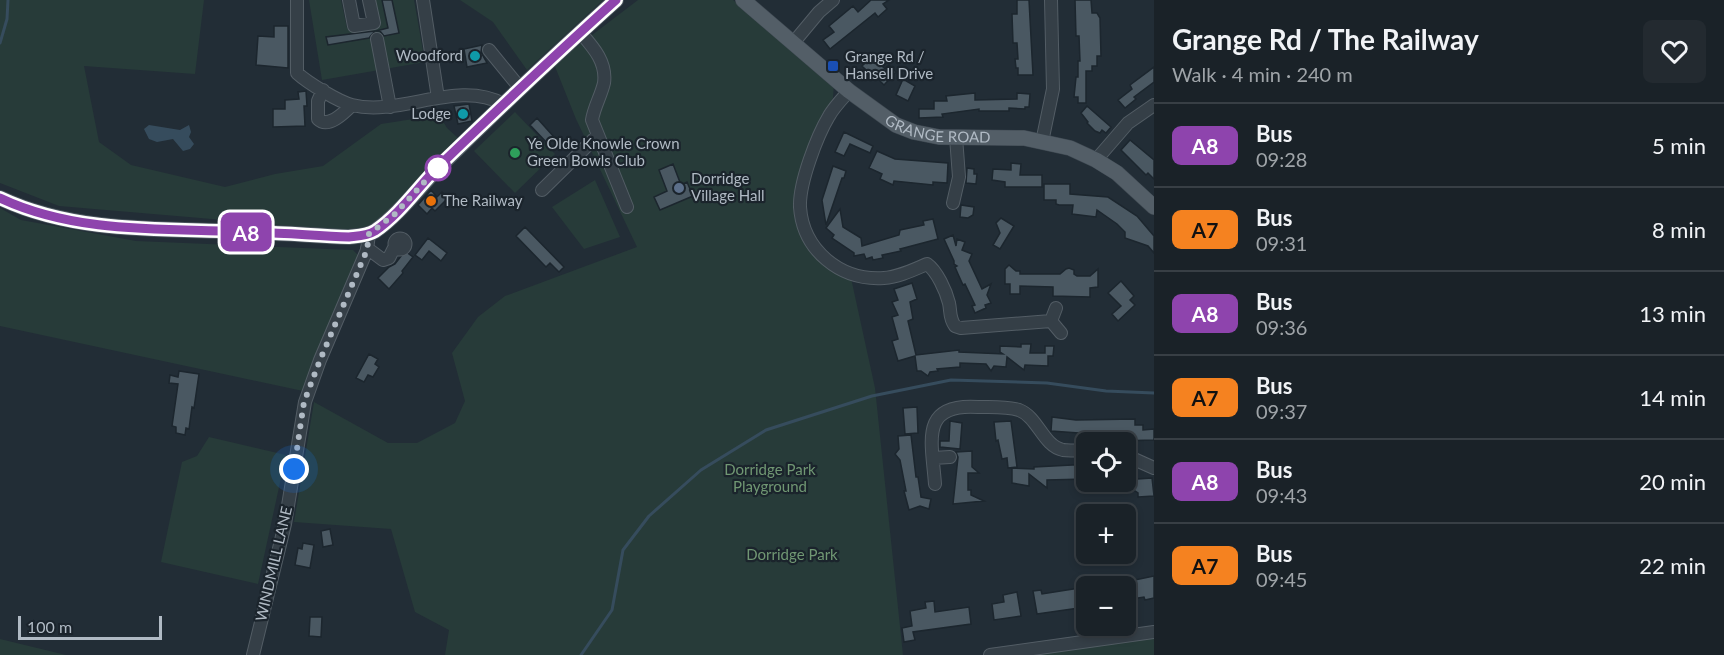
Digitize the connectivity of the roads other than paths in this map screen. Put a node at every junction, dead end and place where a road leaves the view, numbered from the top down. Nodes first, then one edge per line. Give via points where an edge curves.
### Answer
1 (297, 0) edge
2 (349, 0) edge
3 (369, 0) edge
4 (423, 0) edge
5 (616, 0) edge
6 (743, 0) edge
7 (833, 0) edge
8 (1051, 0) edge
9 (375, 30) junction
10 (580, 32) junction
11 (794, 42) junction
12 (489, 50) dead end
13 (520, 88) junction
14 (323, 90) junction
15 (849, 91) junction
16 (438, 98) junction
17 (503, 104) junction
18 (352, 105) junction
19 (1154, 105) edge
20 (390, 106) junction
21 (597, 136) junction
22 (956, 137) junction
23 (1042, 142) junction
24 (1096, 160) junction
25 (542, 190) dead end
26 (0, 198) edge
27 (953, 203) dead end
28 (627, 207) dead end
29 (1154, 207) edge
30 (368, 241) junction
31 (395, 246) dead end
32 (940, 256) dead end
33 (927, 264) junction
34 (1056, 308) dead end
35 (1051, 321) junction
36 (1060, 333) dead end
37 (1076, 450) edge
38 (950, 457) dead end
39 (933, 458) junction
40 (1136, 460) edge
41 (1154, 468) edge
42 (935, 484) dead end
43 (1154, 632) edge
44 (253, 655) edge
45 (990, 655) edge

1 - 14 street via 297,73
2 - 9 street via 354,26
3 - 9 street
4 - 16 street
5 - 10 main road
6 - 11 main road, GRANGE ROAD
7 - 11 street
8 - 23 street via 1053,89
9 - 20 street
10 - 13 main road
10 - 21 street via 598,54 604,71 592,120
11 - 15 main road, GRANGE ROAD
12 - 13 street
13 - 17 main road
14 - 18 street
14 - 18 street via 318,101 318,119 322,123 337,118
15 - 22 main road, GRANGE ROAD via 906,129
15 - 33 street via 829,115 809,163 800,205 808,239 830,263 853,275 884,278
16 - 17 street via 475,97
16 - 20 street
17 - 30 main road
18 - 20 street
19 - 24 street via 1128,123
21 - 25 street
21 - 28 street
22 - 23 main road, GRANGE ROAD
22 - 27 street via 959,171
23 - 24 main road, GRANGE ROAD via 1070,148
24 - 29 main road, GRANGE ROAD via 1117,173
26 - 30 main road via 62,219 134,230 227,231
30 - 31 street via 383,260 389,258
30 - 44 street, WINDMILL LANE via 304,402 285,524
32 - 33 street
33 - 35 street via 949,303 950,319 955,326
34 - 35 street
35 - 36 street
37 - 39 street via 1056,447 1019,410 970,406 945,410 934,422
38 - 39 street
39 - 42 street
40 - 41 street
43 - 45 street

